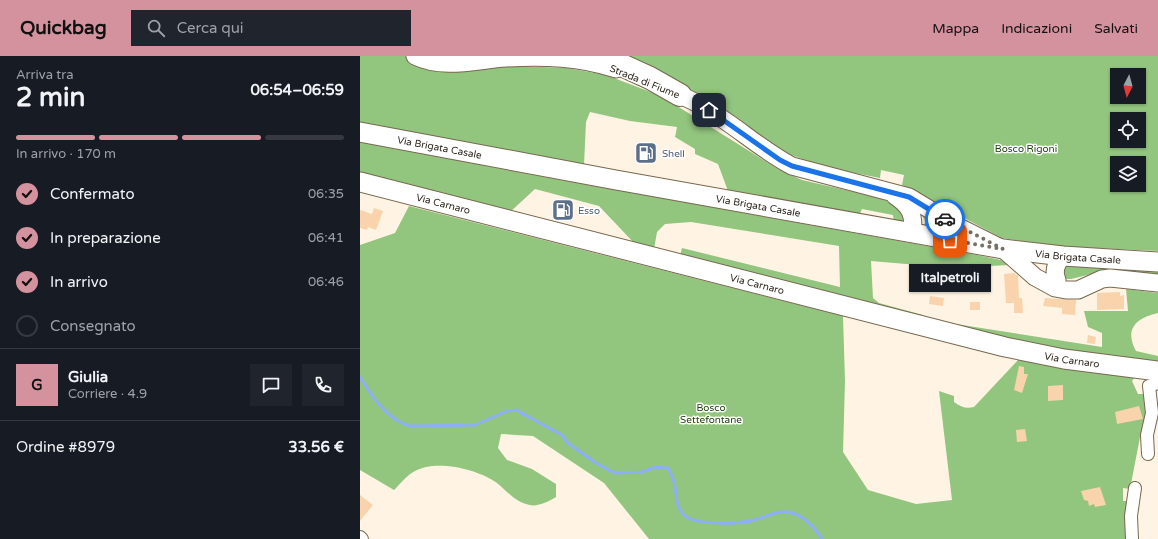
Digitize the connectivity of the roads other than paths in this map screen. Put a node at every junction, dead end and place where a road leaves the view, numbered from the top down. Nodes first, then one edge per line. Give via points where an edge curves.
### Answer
1 (415, 56) edge
2 (602, 56) edge
3 (680, 95) junction
4 (360, 132) edge
5 (360, 182) edge
6 (884, 190) junction
7 (912, 233) junction
8 (1003, 249) junction
9 (1063, 256) junction
10 (1158, 262) edge
11 (1102, 279) junction
12 (1057, 280) junction
13 (1158, 283) edge
14 (1158, 371) edge
15 (1158, 383) edge
16 (1148, 454) dead end
17 (1135, 488) dead end
18 (1132, 539) edge

1 - 3 main road, Strada di Fiume via 447,64 519,57 561,58 598,64 628,73
2 - 3 highway
3 - 6 main road, Strada di Fiume via 718,116 792,166
4 - 7 main road, Via Brigata Casale
5 - 14 main road, Via Carnaro via 1005,347 1064,359
6 - 7 main road via 904,202 911,210
6 - 8 main road, Strada di Fiume via 909,197 957,226
7 - 8 main road, Via Brigata Casale
8 - 9 main road, Via Brigata Casale
8 - 11 main road, Strada di Fiume via 1039,280 1054,288 1078,290
8 - 12 main road
9 - 10 main road, Via Brigata Casale
9 - 12 main road via 1055,269
11 - 12 main road via 1072,283
11 - 13 main road, Strada di Fiume via 1123,278
15 - 16 street via 1149,386 1152,413 1147,435
17 - 18 street via 1131,516

